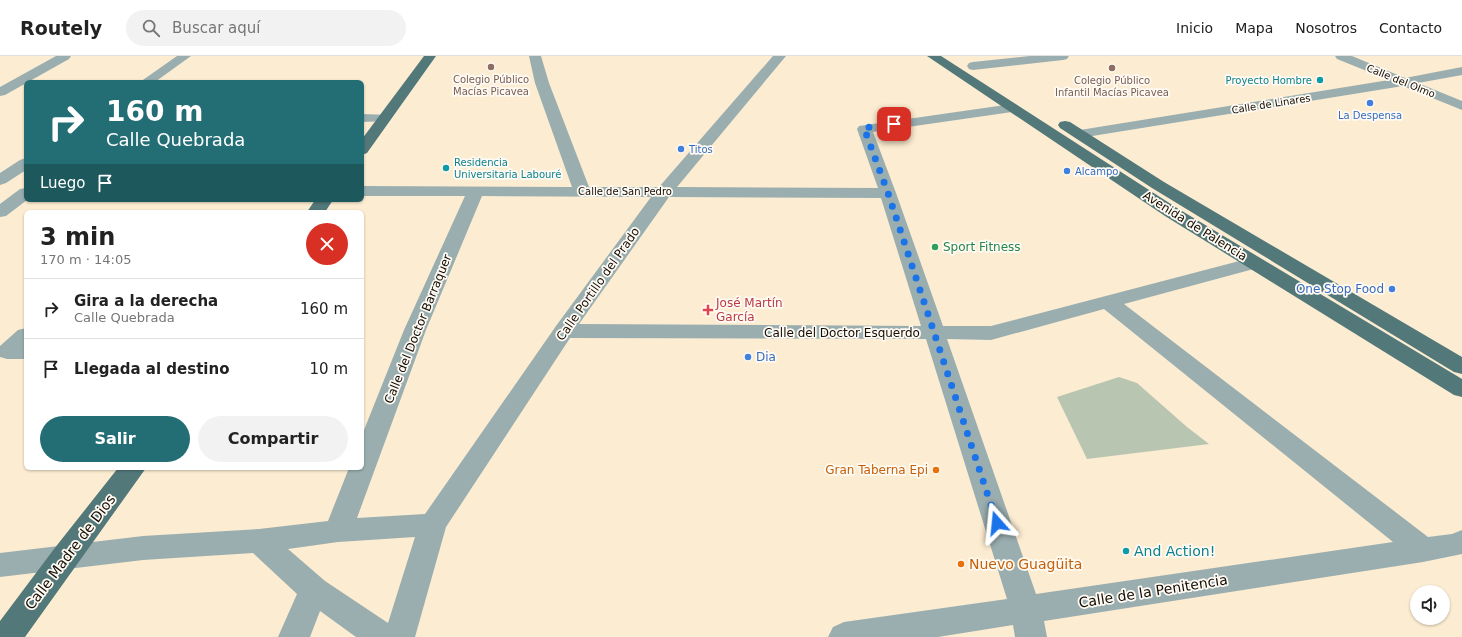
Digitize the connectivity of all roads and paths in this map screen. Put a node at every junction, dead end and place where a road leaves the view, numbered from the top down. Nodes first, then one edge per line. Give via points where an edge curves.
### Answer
1 (65, 56) edge
2 (185, 56) edge
3 (430, 56) edge
4 (535, 56) edge
5 (780, 56) edge
6 (933, 56) edge
7 (955, 56) edge
8 (1063, 56) edge
9 (1341, 56) edge
10 (973, 66) junction
11 (1462, 71) edge
12 (994, 79) dead end
13 (149, 80) edge
14 (1404, 82) junction
15 (0, 92) edge
16 (1462, 106) edge
17 (1012, 108) junction
18 (1051, 116) dead end
19 (364, 118) edge
20 (384, 118) junction
21 (1080, 134) junction
22 (364, 147) edge
23 (24, 164) edge
24 (0, 180) edge
25 (24, 188) edge
26 (0, 189) edge
27 (364, 190) edge
28 (476, 191) junction
29 (582, 191) junction
30 (666, 191) junction
31 (888, 193) junction
32 (24, 194) edge
33 (0, 212) edge
34 (1254, 263) junction
35 (1108, 302) junction
36 (564, 331) junction
37 (934, 334) junction
38 (24, 337) edge
39 (24, 352) edge
40 (1462, 367) edge
41 (1462, 389) edge
42 (364, 463) edge
43 (131, 470) edge
44 (361, 470) edge
45 (433, 525) junction
46 (338, 530) junction
47 (259, 541) junction
48 (1460, 546) edge
49 (1423, 550) junction
50 (64, 558) junction
51 (0, 565) edge
52 (314, 590) junction
53 (1028, 624) edge
54 (7, 637) edge
55 (294, 637) edge
56 (382, 637) edge
57 (399, 637) edge
58 (844, 637) edge

1 - 15 street
2 - 13 street
3 - 20 main road
4 - 29 street via 542,83
5 - 30 street, Calle Portillo del Prado
6 - 17 main road, Avenida de Palencia
7 - 10 main road
8 - 10 street
9 - 14 street, Calle del Olmo
10 - 12 main road
11 - 14 street, Calle de Linares
14 - 16 street, Calle del Olmo
14 - 21 street, Calle de Linares
17 - 31 street via 864,128
17 - 34 main road, Avenida de Palencia
18 - 21 main road, Avenida de Palencia
19 - 20 street
20 - 22 main road
21 - 40 main road, Avenida de Palencia via 1158,185
23 - 24 street
25 - 26 street
27 - 28 street, Calle de San Pedro
28 - 29 street, Calle de San Pedro
28 - 42 street, Calle del Doctor Barraquer via 415,330
29 - 30 street, Calle de San Pedro
30 - 31 street, Calle de San Pedro
30 - 36 street, Calle Portillo del Prado via 654,204
31 - 37 street
32 - 33 street
34 - 35 street, Calle del Doctor Esquerdo
34 - 41 main road, Avenida de Palencia
35 - 37 street, Calle del Doctor Esquerdo via 991,333
35 - 49 street
36 - 37 street, Calle del Doctor Esquerdo
36 - 45 street, Calle Portillo del Prado
37 - 53 street
38 - 39 street via 7,352
43 - 50 main road, Calle Madre de Dios
44 - 46 street, Calle del Doctor Barraquer
45 - 46 street
45 - 57 street, Calle Portillo del Prado
46 - 47 street
47 - 50 street via 143,548
47 - 52 street
48 - 49 street, Calle de la Penitencia
49 - 53 street, Calle de la Penitencia
50 - 51 street
50 - 54 main road, Calle Madre de Dios
52 - 55 street
52 - 56 street
53 - 58 street, Calle de la Penitencia

